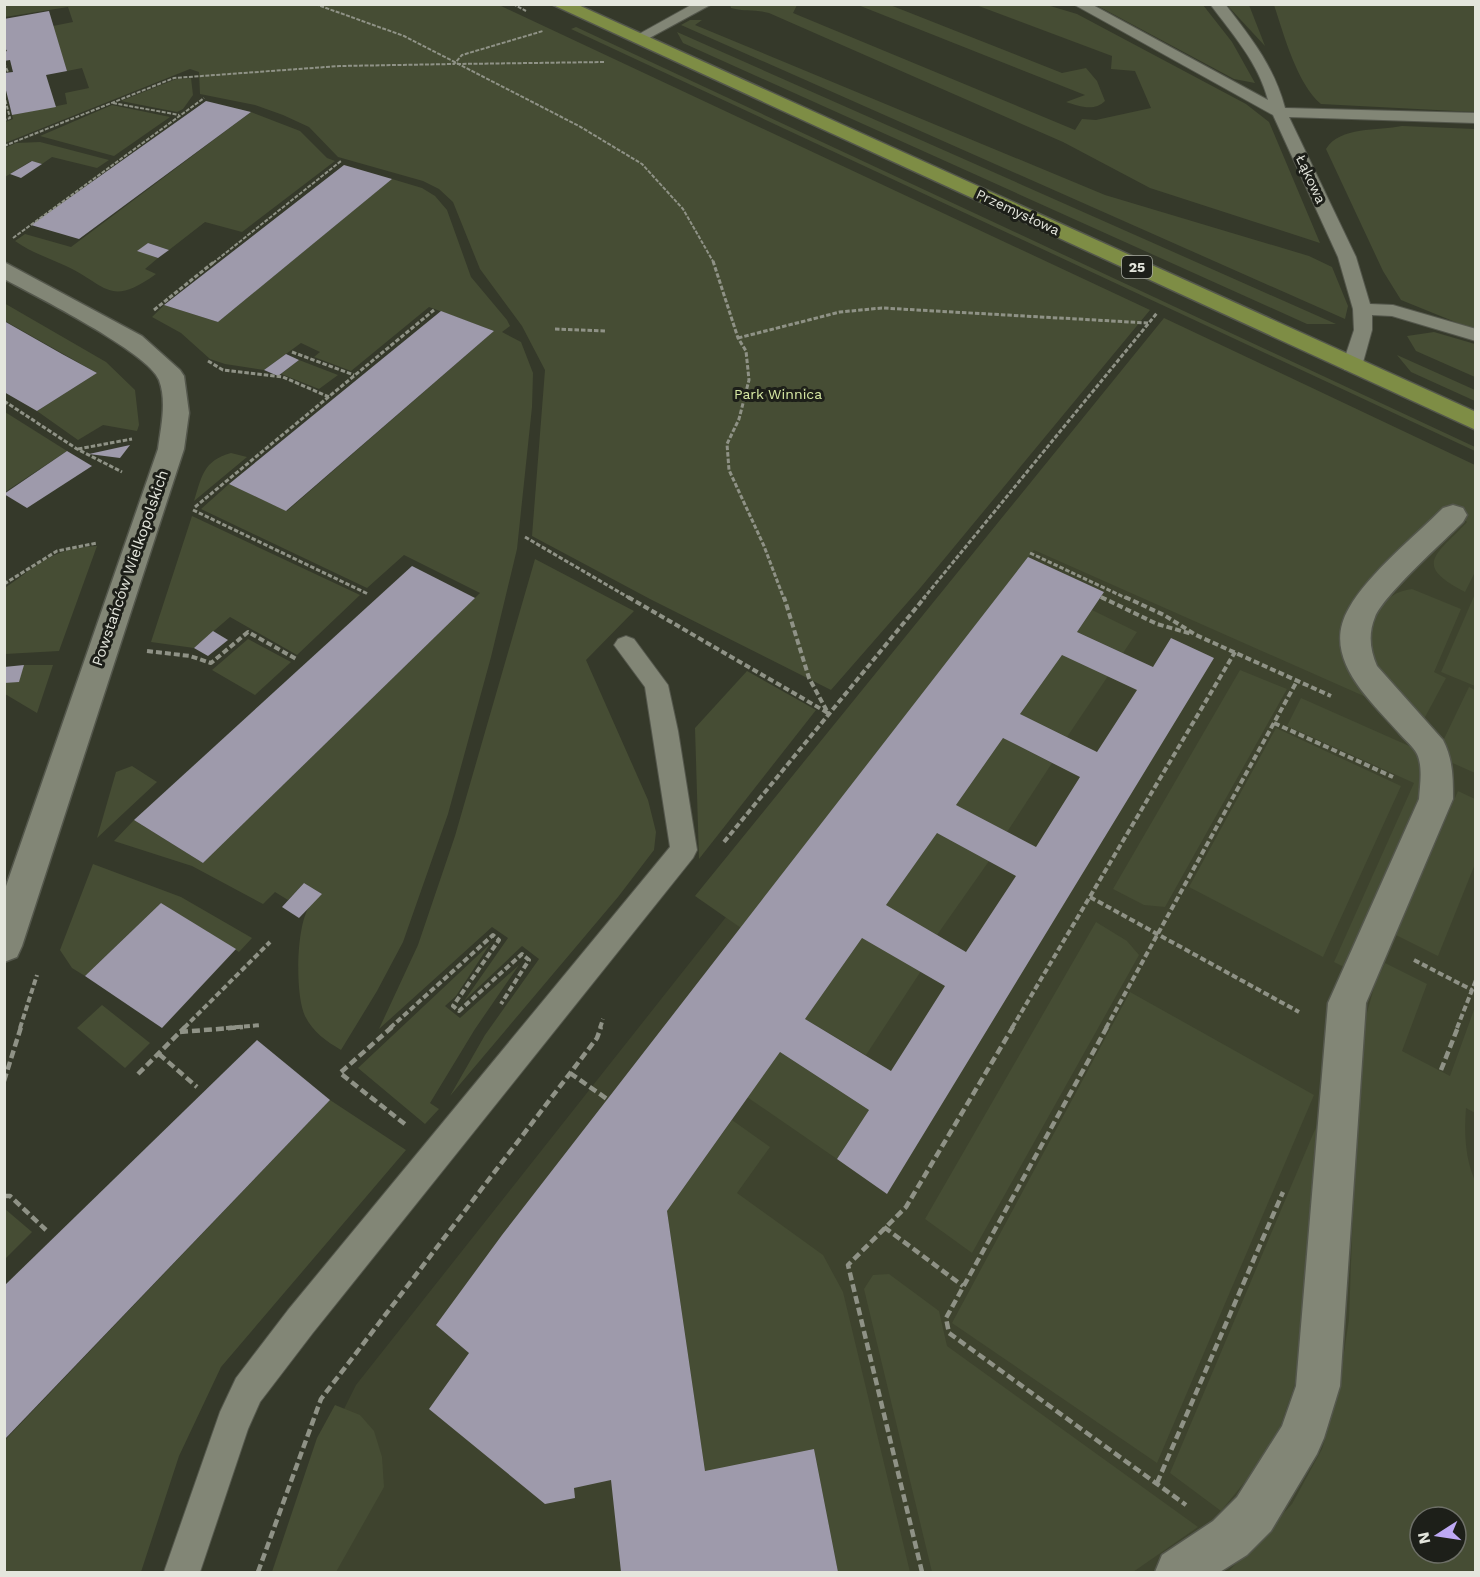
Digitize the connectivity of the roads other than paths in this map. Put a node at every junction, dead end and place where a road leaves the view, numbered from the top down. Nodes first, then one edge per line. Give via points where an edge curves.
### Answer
1 (560, 4) edge
2 (705, 4) edge
3 (1080, 4) edge
4 (1217, 4) edge
5 (637, 39) junction
6 (1279, 112) junction
7 (1476, 118) edge
8 (8, 256) edge
9 (1362, 309) junction
10 (1476, 335) edge
11 (1352, 366) junction
12 (1476, 422) edge
13 (1453, 515) dead end
14 (626, 645) dead end
15 (4, 946) edge
16 (182, 1572) edge
17 (1179, 1572) edge

1 - 5 main road, Przemysłowa / 25
2 - 5 lane
3 - 6 lane
4 - 6 lane, Łąkowa via 1270,80
5 - 11 main road, Przemysłowa / 25
6 - 7 lane
6 - 9 lane, Łąkowa via 1347,257
8 - 15 street, Powstańców Wielkopolskich via 133,341 171,376 176,413 171,449
9 - 10 lane via 1393,311
9 - 11 lane, Łąkowa via 1363,330
11 - 12 main road, Przemysłowa / 25
13 - 17 street via 1376,593 1361,612 1354,634 1364,672 1432,749 1436,799 1347,1003 1318,1386 1301,1438 1254,1514 1230,1538
14 - 16 lane via 656,685 684,850 254,1383 232,1424

